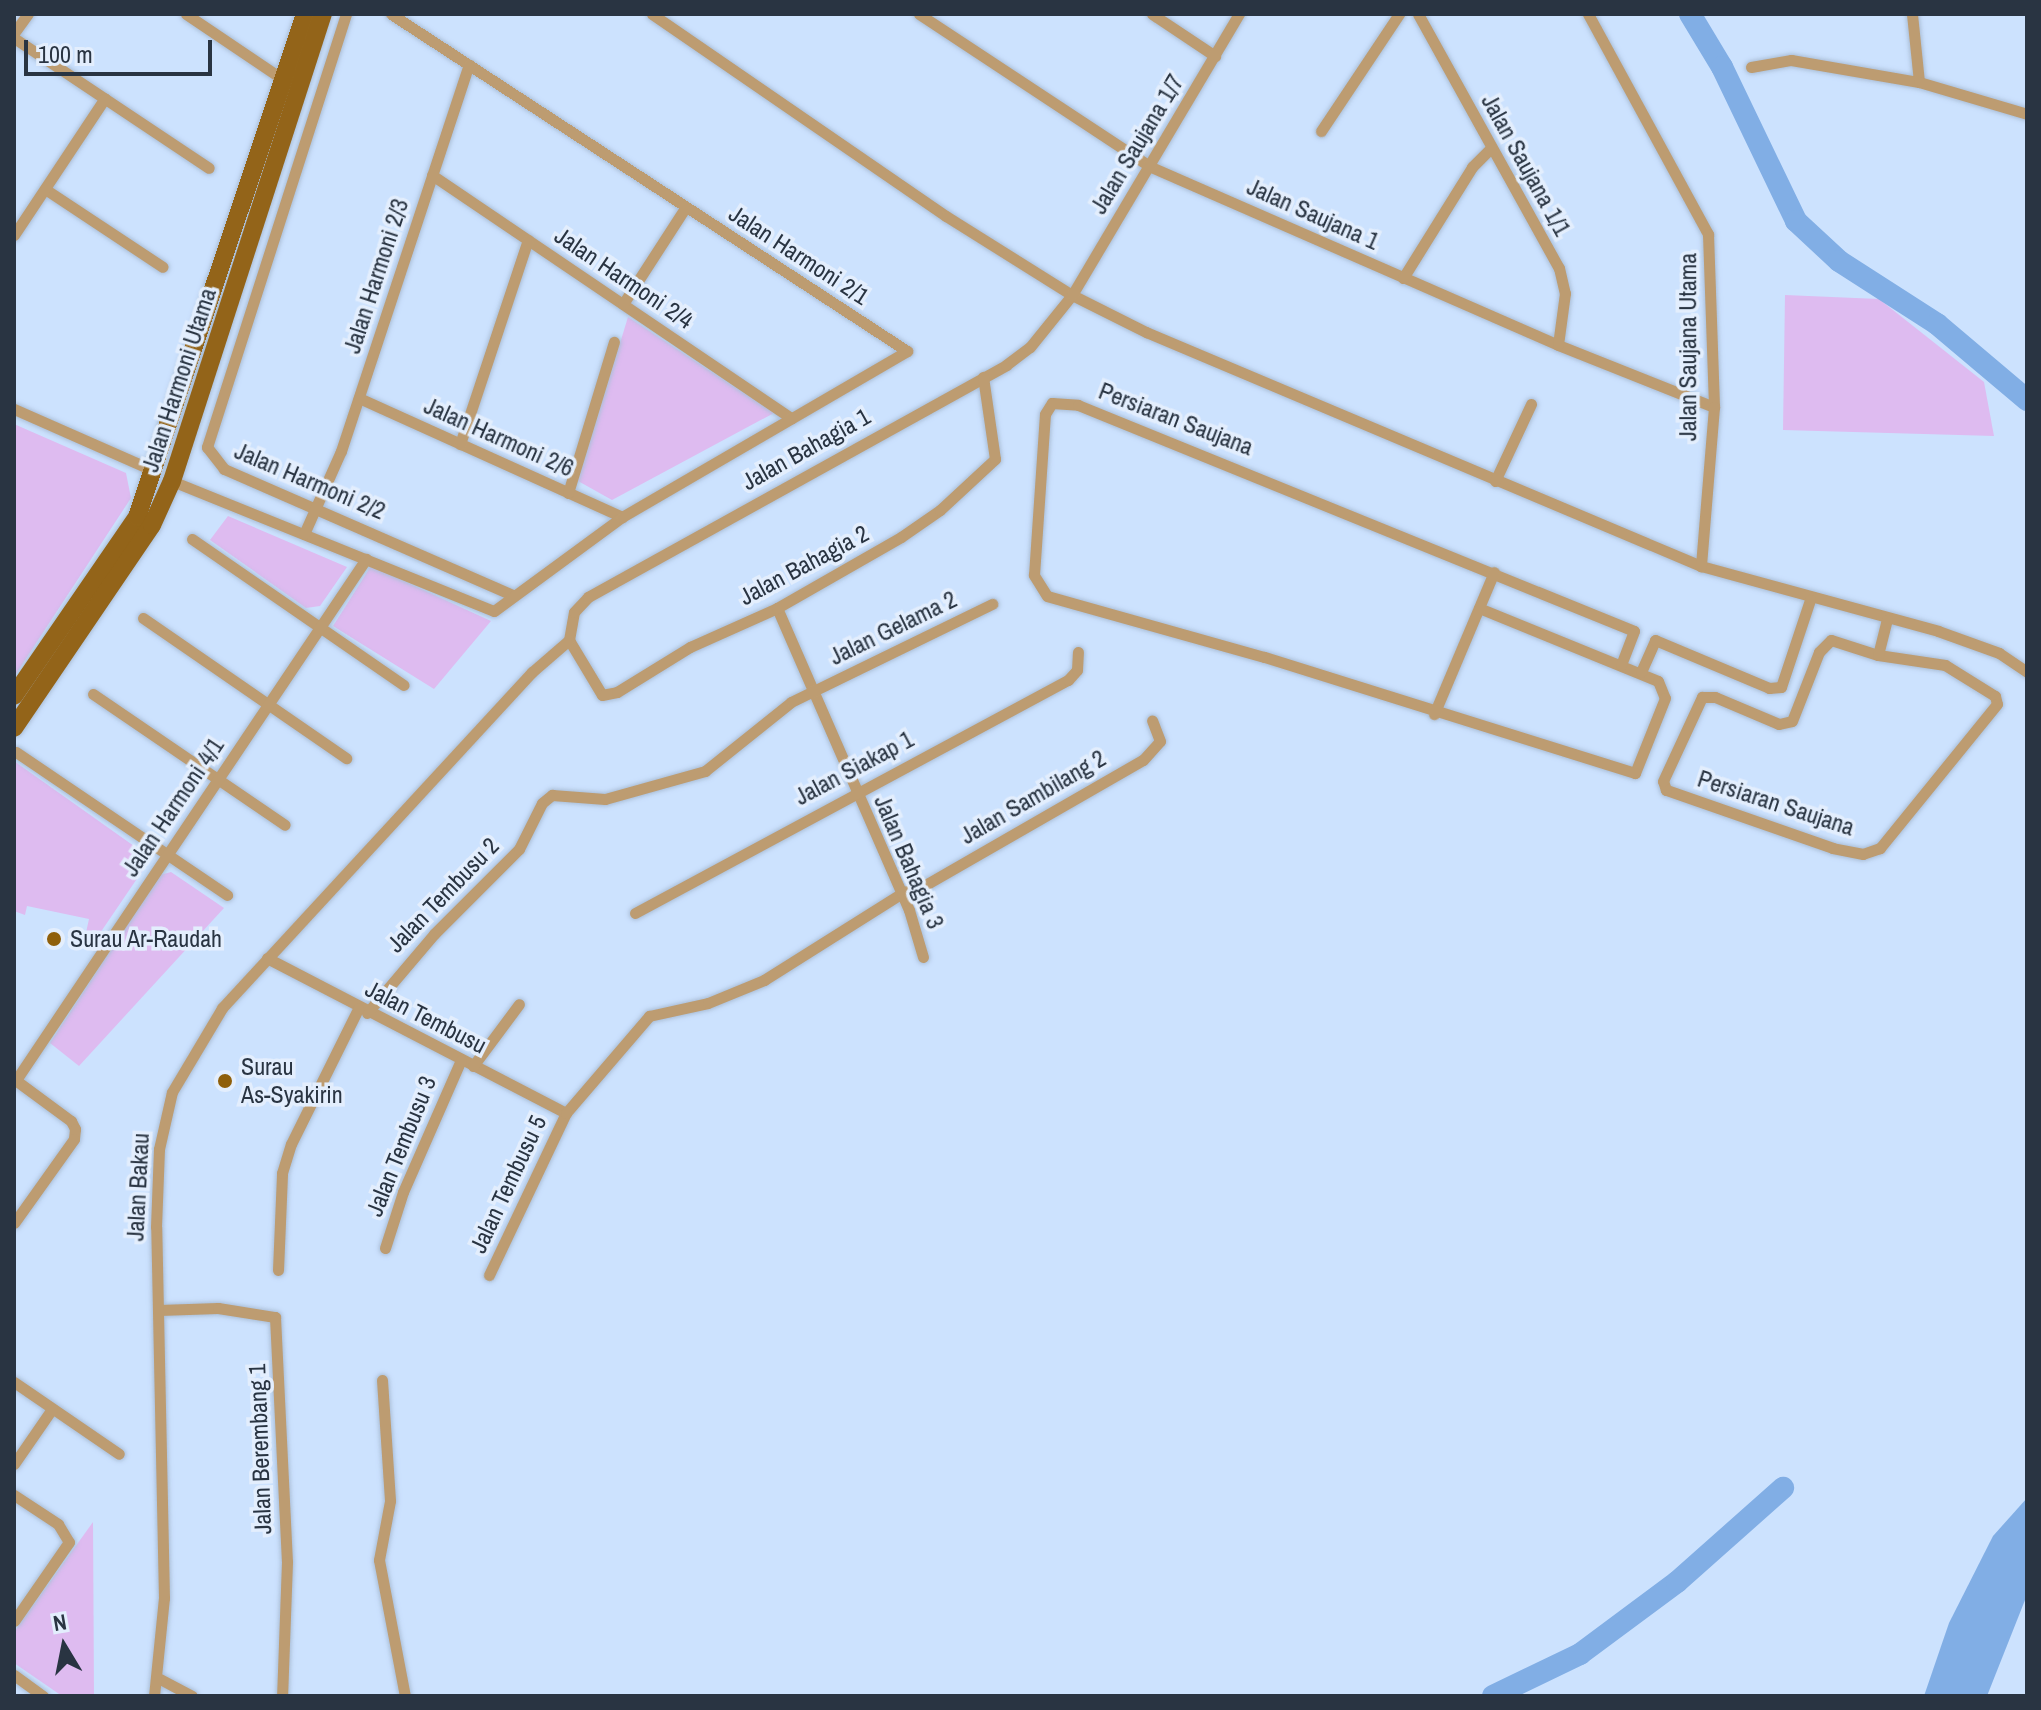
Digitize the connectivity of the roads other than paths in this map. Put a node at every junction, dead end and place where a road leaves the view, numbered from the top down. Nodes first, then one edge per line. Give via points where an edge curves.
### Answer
1 (28, 14) edge
2 (186, 14) edge
3 (305, 14) edge
4 (323, 14) edge
5 (346, 14) edge
6 (391, 14) edge
7 (652, 14) edge
8 (919, 14) edge
9 (1152, 14) edge
10 (1239, 14) edge
11 (1399, 14) edge
12 (1418, 14) edge
13 (1588, 14) edge
14 (1912, 14) edge
15 (14, 36) edge
16 (1215, 56) junction
17 (469, 65) junction
18 (1751, 67) dead end
19 (284, 80) junction
20 (1919, 82) junction
21 (105, 98) junction
22 (2027, 114) edge
23 (1321, 131) dead end
24 (1491, 148) junction
25 (1151, 167) junction
26 (209, 168) dead end
27 (432, 175) junction
28 (45, 189) junction
29 (685, 208) junction
30 (14, 235) edge
31 (528, 240) junction
32 (163, 267) dead end
33 (1403, 278) junction
34 (1072, 295) junction
35 (623, 304) junction
36 (1559, 336) junction
37 (614, 342) dead end
38 (983, 377) junction
39 (359, 398) junction
40 (1531, 404) dead end
41 (1706, 404) junction
42 (14, 409) edge
43 (791, 418) junction
44 (460, 444) junction
45 (152, 470) junction
46 (172, 481) junction
47 (1495, 481) junction
48 (568, 493) junction
49 (319, 506) junction
50 (622, 517) junction
51 (308, 535) junction
52 (192, 539) dead end
53 (366, 559) junction
54 (1701, 566) junction
55 (1494, 572) junction
56 (512, 595) junction
57 (1810, 600) junction
58 (992, 604) dead end
59 (777, 608) junction
60 (1479, 608) junction
61 (143, 618) dead end
62 (1887, 620) junction
63 (320, 630) junction
64 (569, 640) junction
65 (1078, 652) dead end
66 (1878, 655) junction
67 (1621, 665) junction
68 (1641, 672) junction
69 (2027, 672) edge
70 (404, 685) dead end
71 (812, 691) junction
72 (93, 694) dead end
73 (14, 696) edge
74 (267, 706) junction
75 (1434, 714) junction
76 (17, 717) edge
77 (1152, 720) dead end
78 (16, 752) edge
79 (346, 758) dead end
80 (217, 779) junction
81 (854, 791) junction
82 (588, 795) joint
83 (285, 825) dead end
84 (168, 853) junction
85 (227, 895) dead end
86 (892, 899) junction
87 (635, 913) dead end
88 (923, 957) dead end
89 (267, 958) junction
90 (519, 1004) dead end
91 (358, 1013) junction
92 (458, 1066) junction
93 (473, 1066) junction
94 (15, 1080) edge
95 (562, 1120) junction
96 (14, 1223) edge
97 (385, 1248) dead end
98 (278, 1270) dead end
99 (489, 1275) dead end
100 (159, 1306) junction
101 (382, 1380) dead end
102 (14, 1382) edge
103 (52, 1409) junction
104 (119, 1454) dead end
105 (14, 1464) edge
106 (14, 1495) edge
107 (14, 1621) edge
108 (14, 1675) edge
109 (160, 1679) junction
110 (43, 1696) edge
111 (154, 1696) edge
112 (192, 1696) edge
113 (282, 1696) edge
114 (405, 1696) edge

1 - 15 street
2 - 19 street
3 - 19 main road, Jalan Harmoni Utama
4 - 46 main road, Jalan Harmoni Utama
5 - 49 street, Jalan Harmoni 2/2 via 206,438 216,464
6 - 17 street, Jalan Harmoni 2/1
7 - 34 street via 946,216
8 - 25 street, Jalan Saujana 1
9 - 16 street
10 - 16 street, Jalan Saujana 1/7
11 - 23 street
12 - 24 street, Jalan Saujana 1/1
13 - 41 street, Jalan Saujana Utama via 1708,234
14 - 20 street
15 - 21 street
16 - 25 street, Jalan Saujana 1/7
17 - 27 street, Jalan Harmoni 2/3
17 - 29 street, Jalan Harmoni 2/1
18 - 20 street via 1791,60
19 - 45 main road, Jalan Harmoni Utama
20 - 22 street
21 - 26 street
21 - 28 street
24 - 33 street via 1472,167
24 - 36 street, Jalan Saujana 1/1 via 1564,283
25 - 33 street, Jalan Saujana 1
25 - 34 street, Jalan Saujana 1/7
27 - 31 street, Jalan Harmoni 2/4
27 - 39 street, Jalan Harmoni 2/3
28 - 30 street
28 - 32 street
29 - 35 street
29 - 43 street, Jalan Harmoni 2/1 via 907,351
31 - 35 street, Jalan Harmoni 2/4
31 - 44 street
33 - 36 street, Jalan Saujana 1
34 - 38 street, Jalan Bahagia 1 via 1030,347
34 - 47 street via 1146,332
35 - 43 street, Jalan Harmoni 2/4
36 - 41 street, Jalan Saujana 1
37 - 48 street
38 - 59 street, Jalan Bahagia 2 via 997,446 992,464 914,528
38 - 64 street, Jalan Bahagia 1 via 588,597 574,612
39 - 44 street, Jalan Harmoni 2/6
39 - 49 street, Jalan Harmoni 2/3
40 - 47 street
41 - 54 street, Jalan Saujana Utama
42 - 45 street
43 - 50 street, Jalan Harmoni 2/1
44 - 48 street, Jalan Harmoni 2/6
45 - 73 main road, Jalan Harmoni Utama via 137,517
46 - 51 street
46 - 76 main road, Jalan Harmoni Utama via 152,525
47 - 54 street
48 - 50 street, Jalan Harmoni 2/6
49 - 51 street, Jalan Harmoni 2/3
49 - 56 street, Jalan Harmoni 2/2
50 - 56 street, Jalan Harmoni 2/1
51 - 53 street
52 - 63 street
53 - 56 street, Jalan Harmoni 2/1 via 488,611
53 - 63 street, Jalan Harmoni 4/1
54 - 57 street
55 - 60 street
55 - 67 street, Persiaran Saujana via 1634,631
55 - 75 street, Persiaran Saujana via 1078,405 1052,403 1045,414 1034,575 1047,596 1264,657
57 - 62 street
57 - 68 street via 1781,687 1769,688 1655,640
58 - 71 street, Jalan Gelama 2
59 - 64 street, Jalan Bahagia 2 via 602,695
59 - 71 street, Jalan Bahagia 3
60 - 67 street
60 - 75 street
61 - 74 street
62 - 66 street
62 - 69 street via 1999,653
63 - 70 street
63 - 74 street, Jalan Harmoni 4/1
64 - 89 street, Jalan Bakau via 532,672
65 - 81 street, Jalan Siakap 1 via 1077,670 1068,680
66 - 66 street, Persiaran Saujana via 1841,640 1824,644 1792,721 1779,724 1715,697 1702,697 1663,781 1666,790 1863,854 1880,848 1997,704 1987,688 1945,665
67 - 68 street
68 - 75 street, Persiaran Saujana via 1658,681 1665,698 1635,773
71 - 81 street, Jalan Bahagia 3
71 - 82 street, Jalan Gelama 2 via 705,771 605,799
72 - 80 street
74 - 79 street
74 - 80 street, Jalan Harmoni 4/1
77 - 86 street, Jalan Sambilang 2 via 1160,741 1143,760
78 - 84 street
80 - 83 street
80 - 84 street, Jalan Harmoni 4/1
81 - 86 street, Jalan Bahagia 3
81 - 87 street, Jalan Siakap 1
82 - 91 street, Jalan Tembusu 2 via 552,795 542,803 519,849
84 - 85 street
84 - 94 street, Jalan Harmoni 4/1
86 - 88 street, Jalan Bahagia 3
86 - 95 street, Jalan Tembusu 5 via 764,980 708,1003 649,1016
89 - 91 street, Jalan Tembusu
89 - 100 street, Jalan Bakau via 222,1008 172,1092 159,1149
90 - 93 street
91 - 92 street, Jalan Tembusu
91 - 98 street, Jalan Tembusu 2 via 291,1144 282,1173
92 - 93 street, Jalan Tembusu
92 - 97 street, Jalan Tembusu 3 via 403,1192
93 - 95 street, Jalan Tembusu
94 - 96 street via 75,1129 74,1139
95 - 99 street, Jalan Tembusu 5
100 - 109 street, Jalan Bakau
100 - 113 street, Jalan Berembang 1 via 275,1317 287,1562
101 - 114 street via 390,1501 379,1560
102 - 103 street
103 - 104 street
103 - 105 street
106 - 107 street via 68,1536 67,1549
108 - 110 street
109 - 111 street, Jalan Bakau
109 - 112 street

